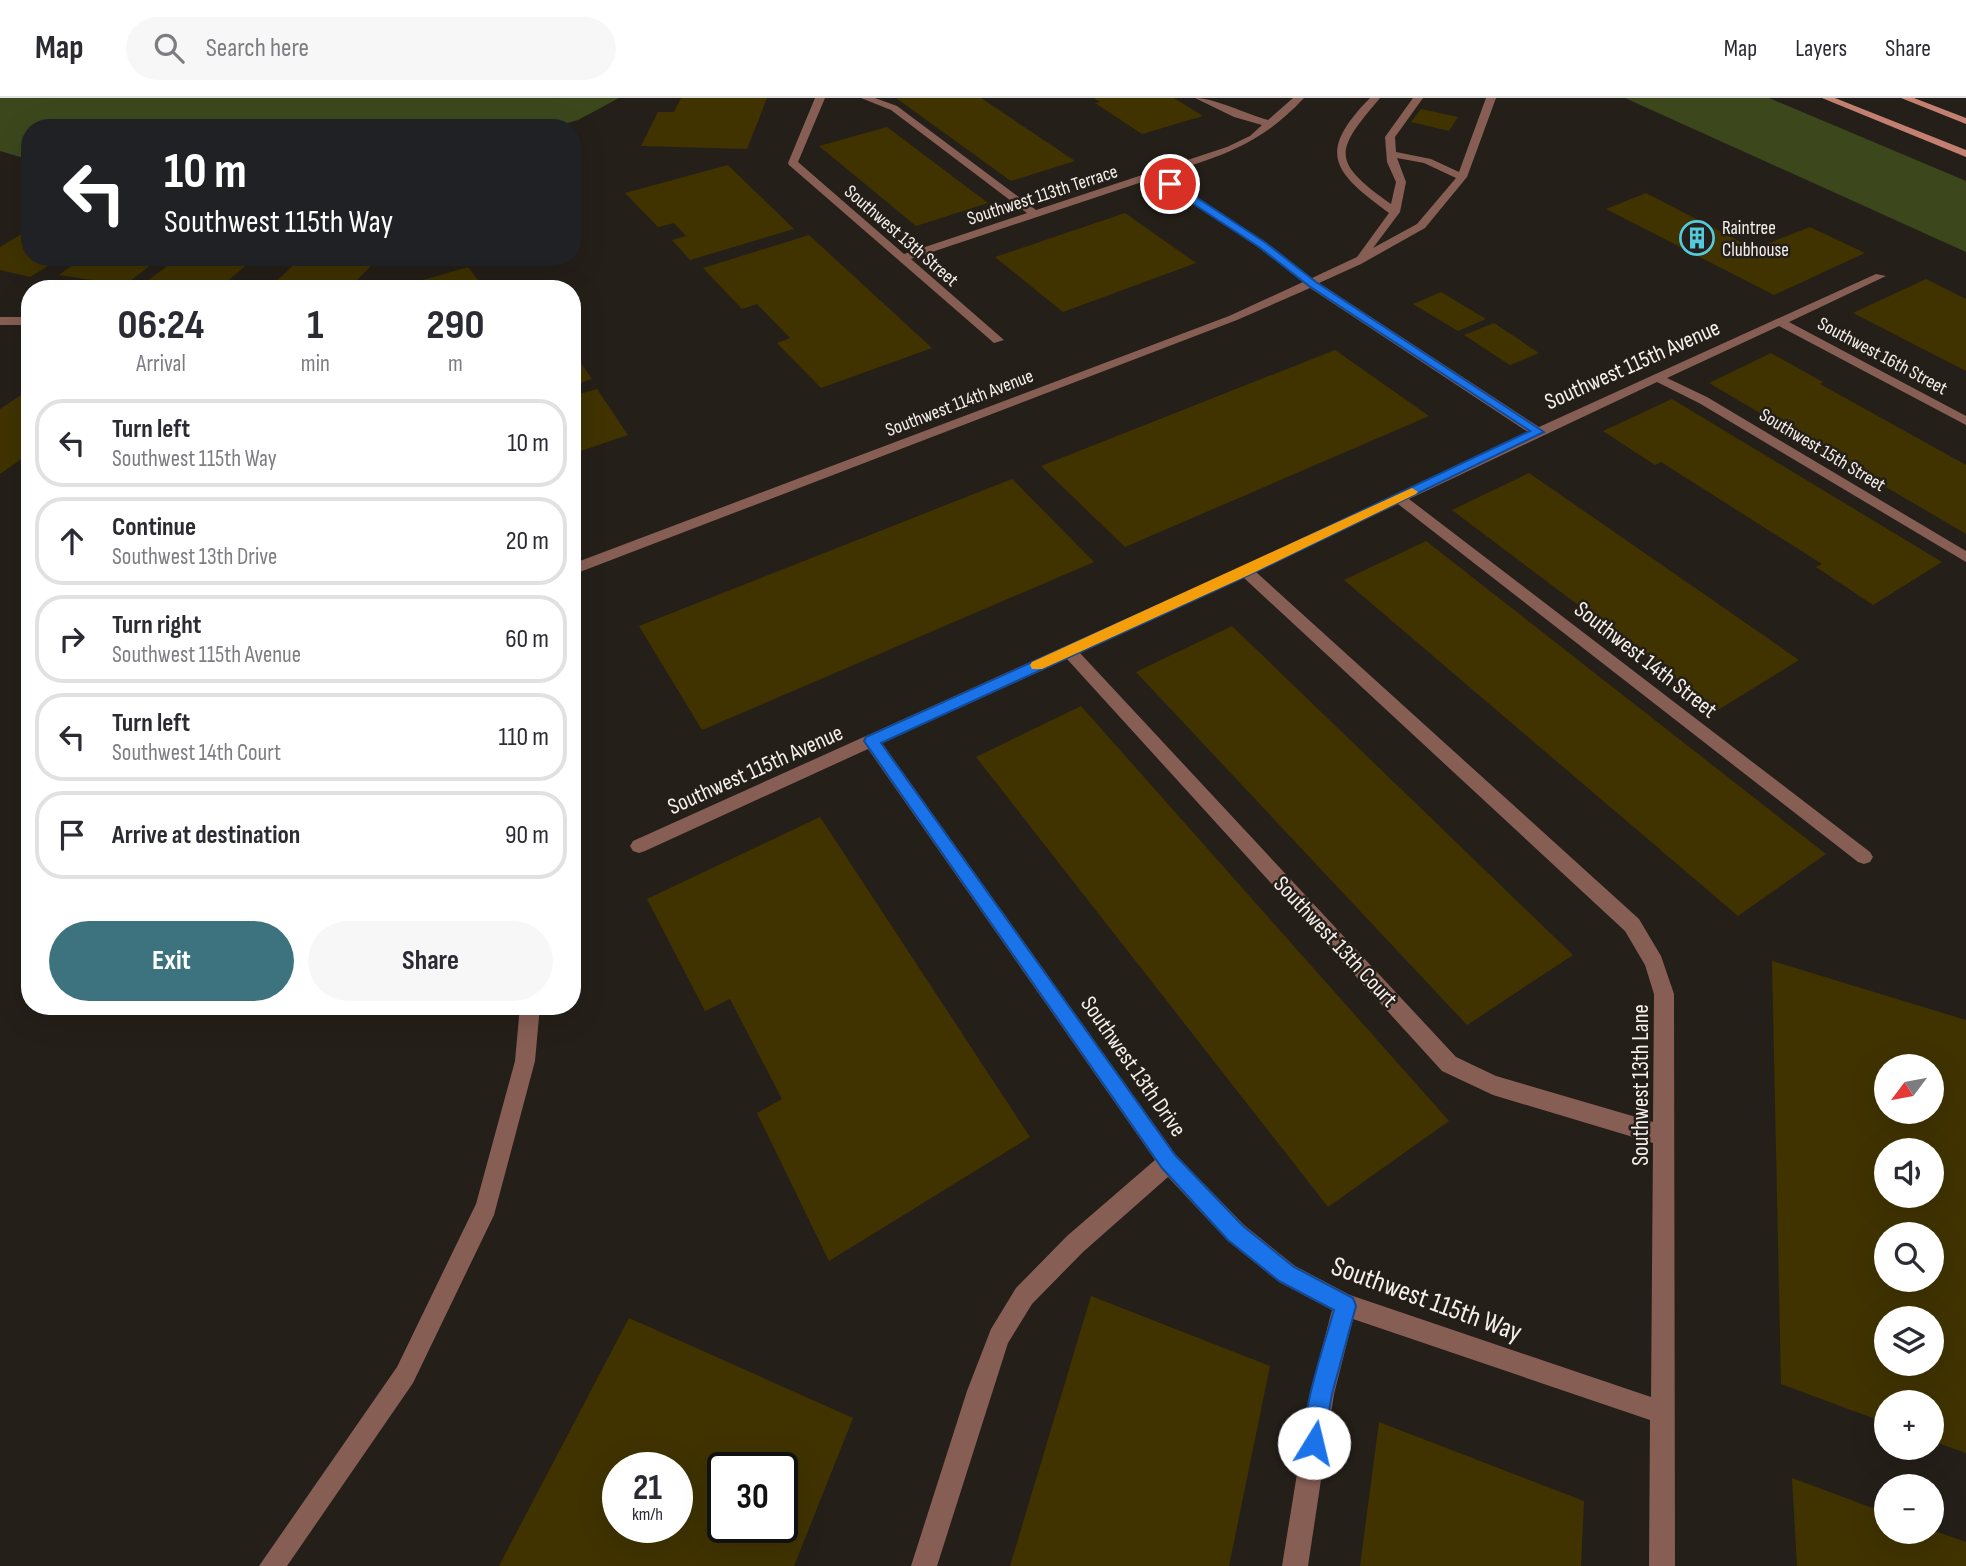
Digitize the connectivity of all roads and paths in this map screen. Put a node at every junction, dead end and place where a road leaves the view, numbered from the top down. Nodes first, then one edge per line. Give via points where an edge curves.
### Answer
1 (820, 98) edge
2 (866, 98) edge
3 (1200, 98) edge
4 (1299, 98) edge
5 (1374, 98) edge
6 (1418, 98) edge
7 (1492, 98) edge
8 (1827, 98) edge
9 (1906, 98) edge
10 (1966, 121) edge
11 (1270, 124) junction
12 (1392, 154) junction
13 (1966, 154) edge
14 (1155, 174) junction
15 (1462, 177) junction
16 (1395, 212) junction
17 (1035, 214) junction
18 (902, 258) junction
19 (1357, 261) junction
20 (1880, 276) dead end
21 (1312, 284) junction
22 (0, 320) edge
23 (21, 321) edge
24 (1782, 323) junction
25 (998, 341) dead end
26 (1658, 378) junction
27 (1966, 421) edge
28 (1538, 432) junction
29 (1399, 498) junction
30 (1966, 557) edge
31 (581, 567) edge
32 (1246, 571) junction
33 (1069, 650) junction
34 (872, 741) junction
35 (639, 846) dead end
36 (1864, 857) dead end
37 (529, 1015) edge
38 (1665, 1136) junction
39 (1168, 1161) junction
40 (1346, 1306) junction
41 (1664, 1413) junction
42 (272, 1566) edge
43 (924, 1566) edge
44 (1294, 1566) edge
45 (1662, 1566) edge

1 - 18 street, Southwest 13th Street via 793,163
2 - 17 street via 894,108
3 - 11 street
4 - 11 street, Southwest 113th Terrace
5 - 16 street via 1348,127 1340,144 1342,162 1356,186
6 - 12 street via 1390,137
7 - 15 street, Southwest 114th Avenue
8 - 13 main road
9 - 10 main road
11 - 14 street, Southwest 113th Terrace via 1230,149
12 - 15 street via 1427,161
12 - 16 street via 1401,182
14 - 17 street, Southwest 113th Terrace
14 - 21 street
15 - 19 street, Southwest 114th Avenue via 1421,226
16 - 19 street
17 - 18 street, Southwest 113th Terrace
18 - 25 street, Southwest 13th Street
19 - 21 street, Southwest 114th Avenue
20 - 24 street, Southwest 115th Avenue
21 - 28 street
21 - 31 street, Southwest 114th Avenue
22 - 23 street
24 - 26 street, Southwest 115th Avenue
24 - 27 street, Southwest 16th Street
26 - 28 street, Southwest 115th Avenue
26 - 30 street, Southwest 15th Street via 1703,400
28 - 29 street, Southwest 115th Avenue
29 - 32 street, Southwest 115th Avenue
29 - 36 street, Southwest 14th Street
32 - 33 street, Southwest 115th Avenue
32 - 38 street, Southwest 13th Lane via 1632,925 1654,962 1664,994
33 - 34 street, Southwest 115th Avenue
33 - 38 street, Southwest 13th Court via 1449,1064 1493,1085
34 - 35 street, Southwest 115th Avenue
34 - 39 street, Southwest 13th Drive
37 - 42 street via 525,1061 486,1208 405,1375
38 - 41 street, Southwest 13th Lane
39 - 40 street, Southwest 115th Way via 1236,1233 1287,1274
39 - 43 street, Southwest 13th Drive via 1075,1244 1024,1296 1005,1327 979,1391
40 - 41 street, Southwest 115th Way
40 - 44 street via 1322,1394
41 - 45 street, Southwest 13th Lane

